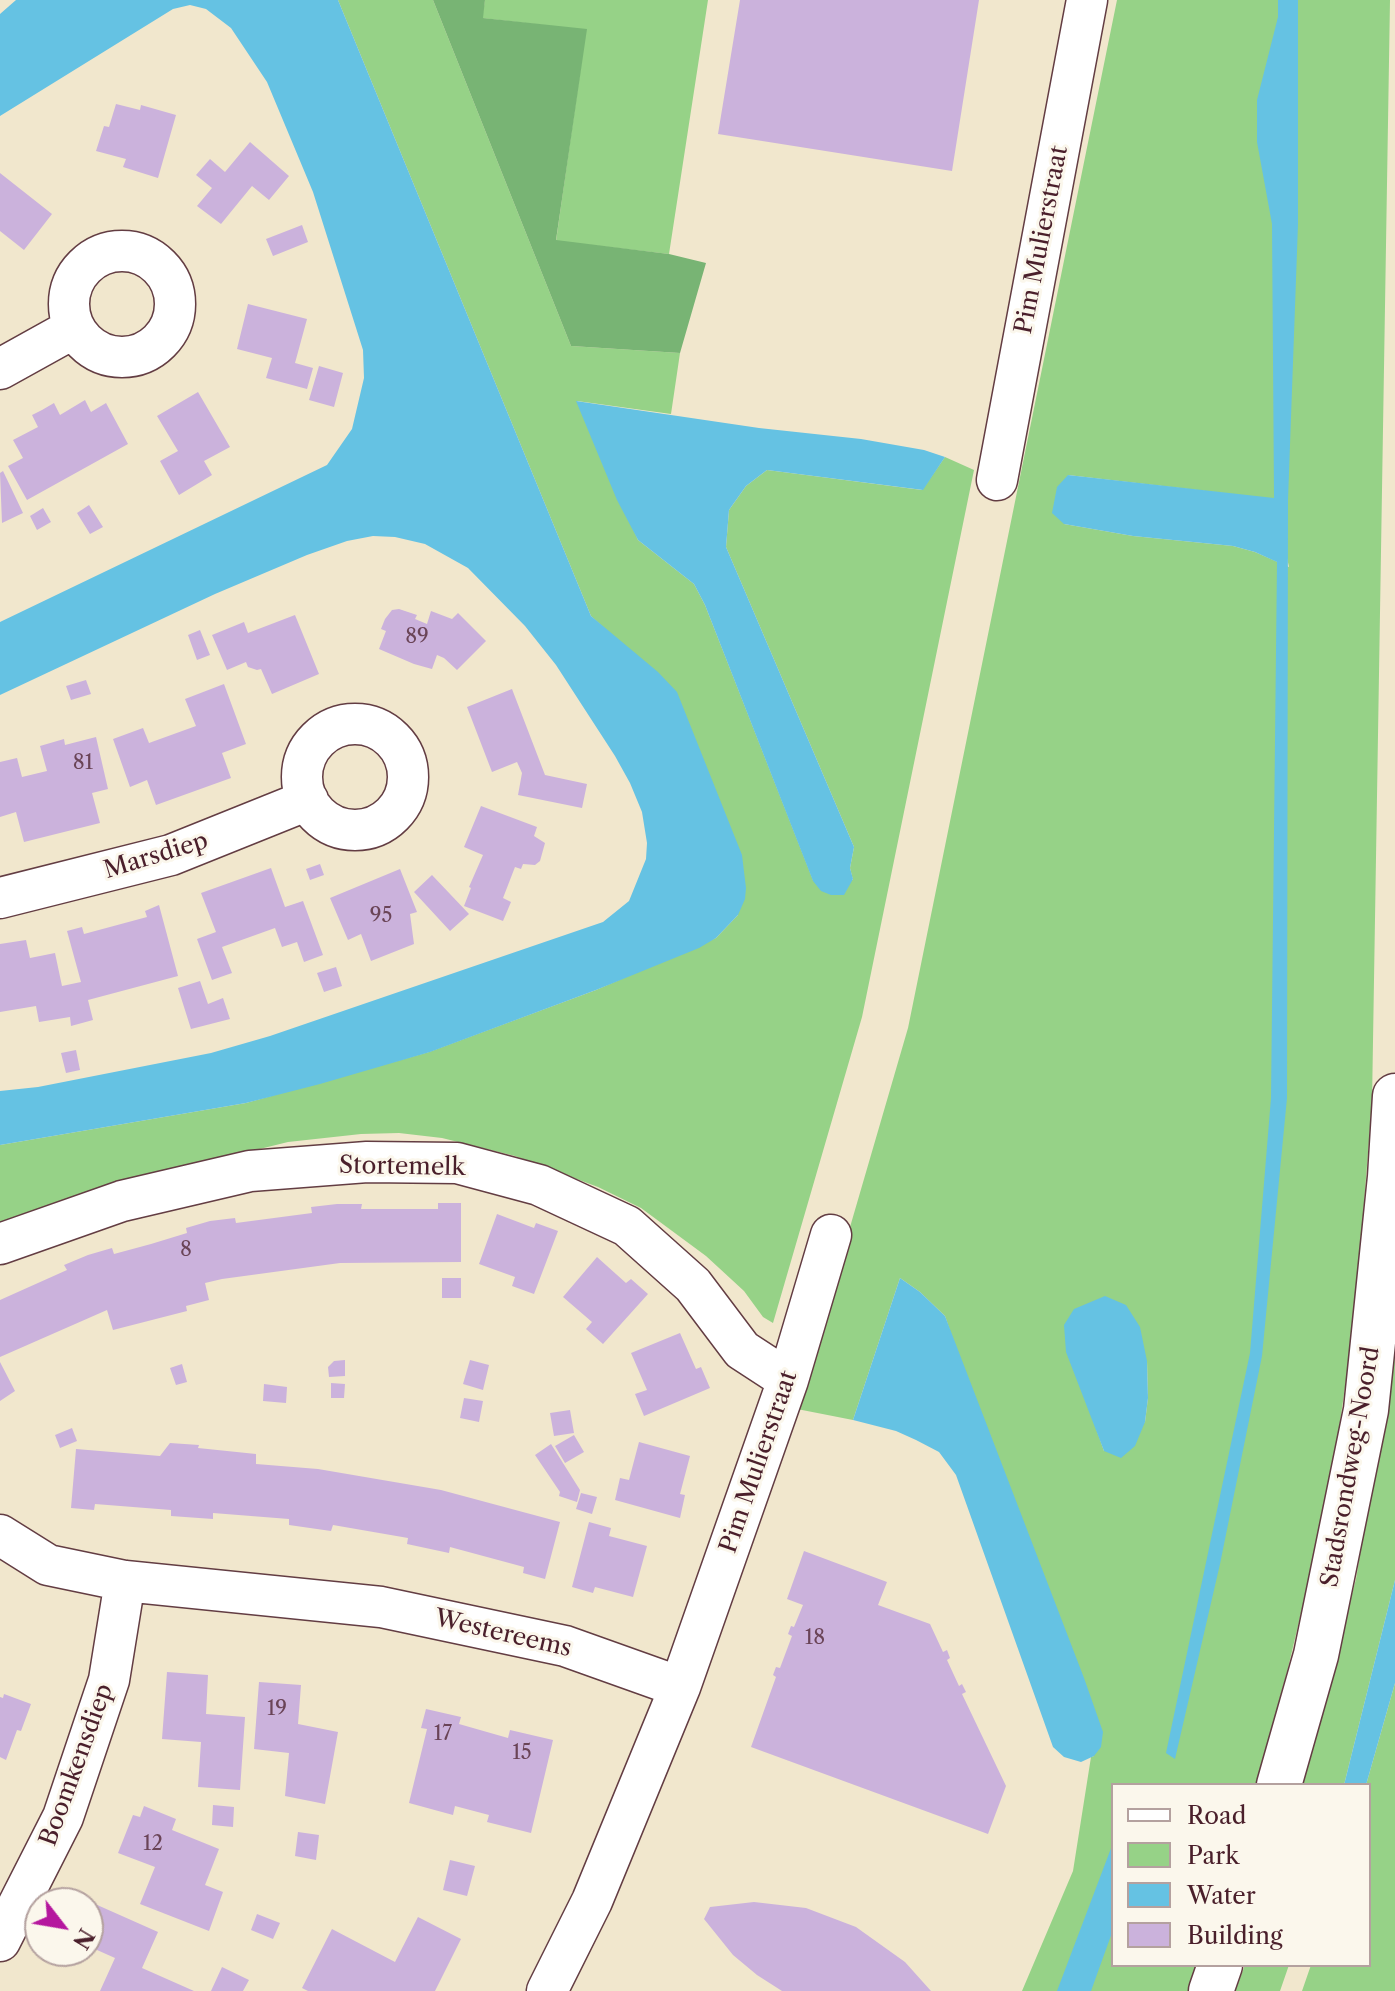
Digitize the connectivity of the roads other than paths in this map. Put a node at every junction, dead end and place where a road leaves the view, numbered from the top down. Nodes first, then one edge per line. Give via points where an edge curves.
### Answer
1 (1087, 0) edge
2 (74, 328) dead end
3 (0, 369) edge
4 (997, 480) dead end
5 (308, 800) dead end
6 (0, 898) edge
7 (1395, 1096) edge
8 (831, 1235) dead end
9 (0, 1244) edge
10 (788, 1380) junction
11 (0, 1535) edge
12 (125, 1581) junction
13 (680, 1687) junction
14 (1280, 1783) edge
15 (0, 1941) edge
16 (1219, 1967) edge
17 (547, 1991) edge
18 (1211, 1991) edge

1 - 4 street, Pim Mulierstraat
2 - 3 street
5 - 6 street, Marsdiep via 171,855
7 - 14 main road, Stadsrondweg-Noord via 1366,1410 1316,1655
8 - 10 street, Pim Mulierstraat
9 - 10 street, Stortemelk via 122,1201 250,1171 367,1162 457,1163 539,1185 627,1226 693,1285 742,1350
10 - 13 street, Pim Mulierstraat
11 - 12 street, Westereems via 48,1565
12 - 13 street, Westereems via 381,1607 565,1646
12 - 15 street, Boomkensdiep via 109,1680 63,1817
13 - 17 street via 592,1901
16 - 18 main road

